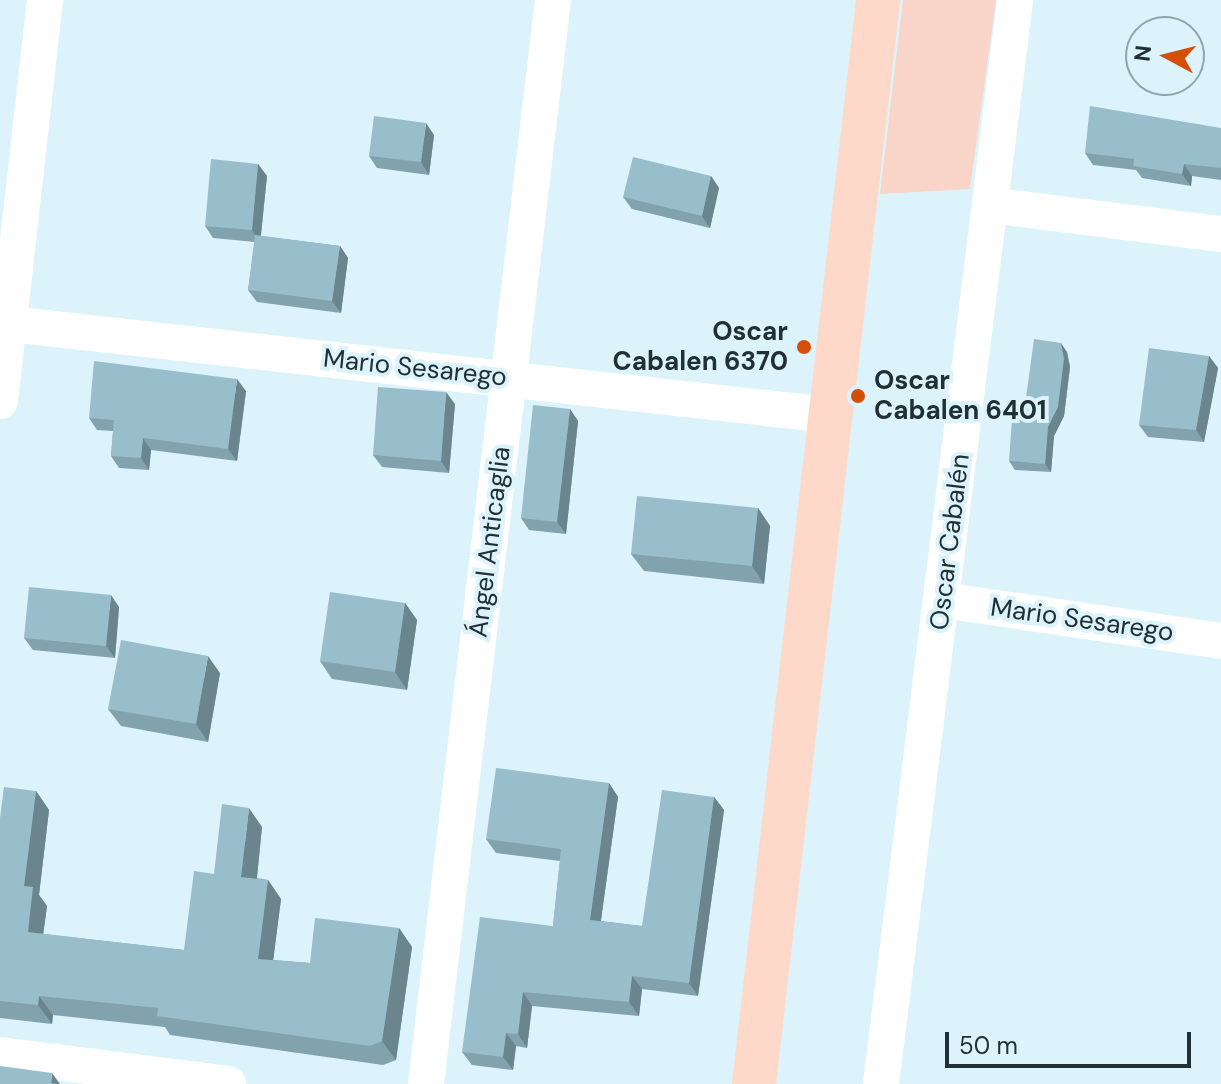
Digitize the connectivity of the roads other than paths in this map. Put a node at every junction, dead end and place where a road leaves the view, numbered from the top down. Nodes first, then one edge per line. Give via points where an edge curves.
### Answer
1 (45, 0) edge
2 (553, 0) edge
3 (878, 0) edge
4 (1015, 0) edge
5 (990, 205) junction
6 (1221, 234) edge
7 (4, 324) edge
8 (510, 378) junction
9 (0, 401) edge
10 (829, 415) junction
11 (943, 600) junction
12 (1221, 641) edge
13 (0, 1055) edge
14 (228, 1084) edge
15 (426, 1084) edge
16 (754, 1084) edge
17 (881, 1084) edge

1 - 7 street
2 - 8 street, Ángel Anticaglia
3 - 10 main road
4 - 5 street, Oscar Cabalén
5 - 6 street
5 - 11 street, Oscar Cabalén
7 - 8 street, Mario Sesarego
7 - 9 street
8 - 10 street, Mario Sesarego
8 - 15 street, Ángel Anticaglia
10 - 16 main road
11 - 12 street, Mario Sesarego
11 - 17 street, Oscar Cabalén
13 - 14 street

